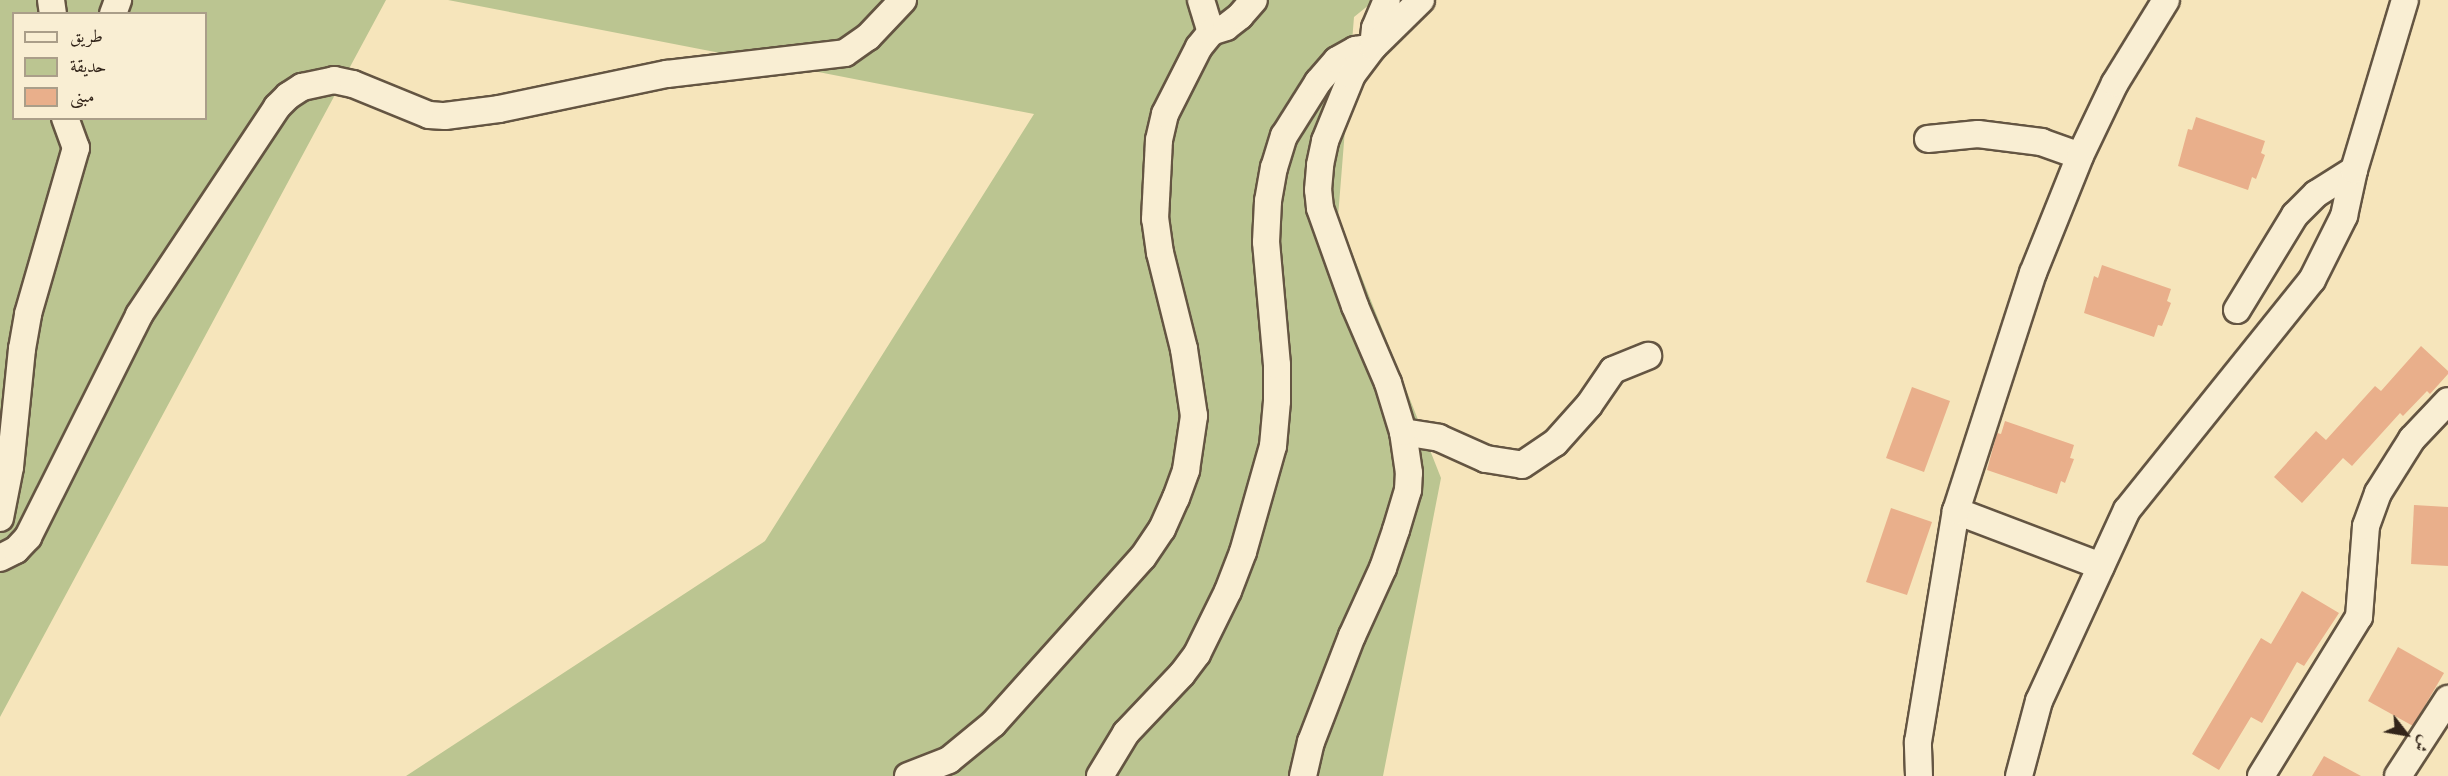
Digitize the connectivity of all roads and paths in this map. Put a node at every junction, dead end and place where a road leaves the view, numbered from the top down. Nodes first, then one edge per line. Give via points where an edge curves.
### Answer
1 (903, 0) edge
2 (1201, 0) edge
3 (1254, 0) edge
4 (1387, 0) edge
5 (1421, 0) edge
6 (2166, 0) edge
7 (2405, 0) edge
8 (1211, 32) junction
9 (1372, 47) junction
10 (66, 120) edge
11 (83, 120) edge
12 (1929, 139) dead end
13 (76, 148) junction
14 (2080, 156) junction
15 (2354, 170) junction
16 (2237, 310) dead end
17 (1648, 356) dead end
18 (2448, 401) edge
19 (1403, 432) junction
20 (1956, 511) junction
21 (0, 518) edge
22 (0, 558) edge
23 (2101, 566) junction
24 (2448, 699) edge
25 (908, 776) edge
26 (1100, 776) edge
27 (1303, 776) edge
28 (1918, 776) edge
29 (2019, 776) edge
30 (2261, 776) edge
31 (2398, 776) edge

1 - 22 street via 868,37 845,52 667,74 499,109 429,115 354,84 334,80 302,87 277,107 139,315 28,537 16,550
2 - 8 street
3 - 8 street via 1226,27
4 - 9 street
5 - 9 street
6 - 14 street via 2115,83
7 - 15 street
8 - 25 street via 1199,47 1165,114 1156,169 1155,219 1160,253 1184,349 1194,416 1186,470 1176,498 1143,557 993,724 949,760
9 - 19 street via 1352,75 1325,141 1318,190 1325,225 1388,383
9 - 26 street via 1355,50 1337,60 1318,82 1284,136 1274,168 1266,242 1277,401 1273,446 1243,552 1197,654 1126,733
10 - 13 street
11 - 13 street
12 - 14 street via 1978,134 2042,142
13 - 21 street via 28,314
14 - 20 street via 2033,273
15 - 16 street via 2316,194 2295,215
15 - 23 street via 2344,216 2312,280 2127,510
17 - 19 street via 1613,370 1556,443 1522,465 1486,459 1439,438
18 - 30 street via 2412,439 2378,493 2366,526 2359,617
19 - 27 street via 1409,473 1399,521 1311,742
20 - 23 street
20 - 28 street via 1918,742
23 - 29 street via 2039,701
24 - 31 street

